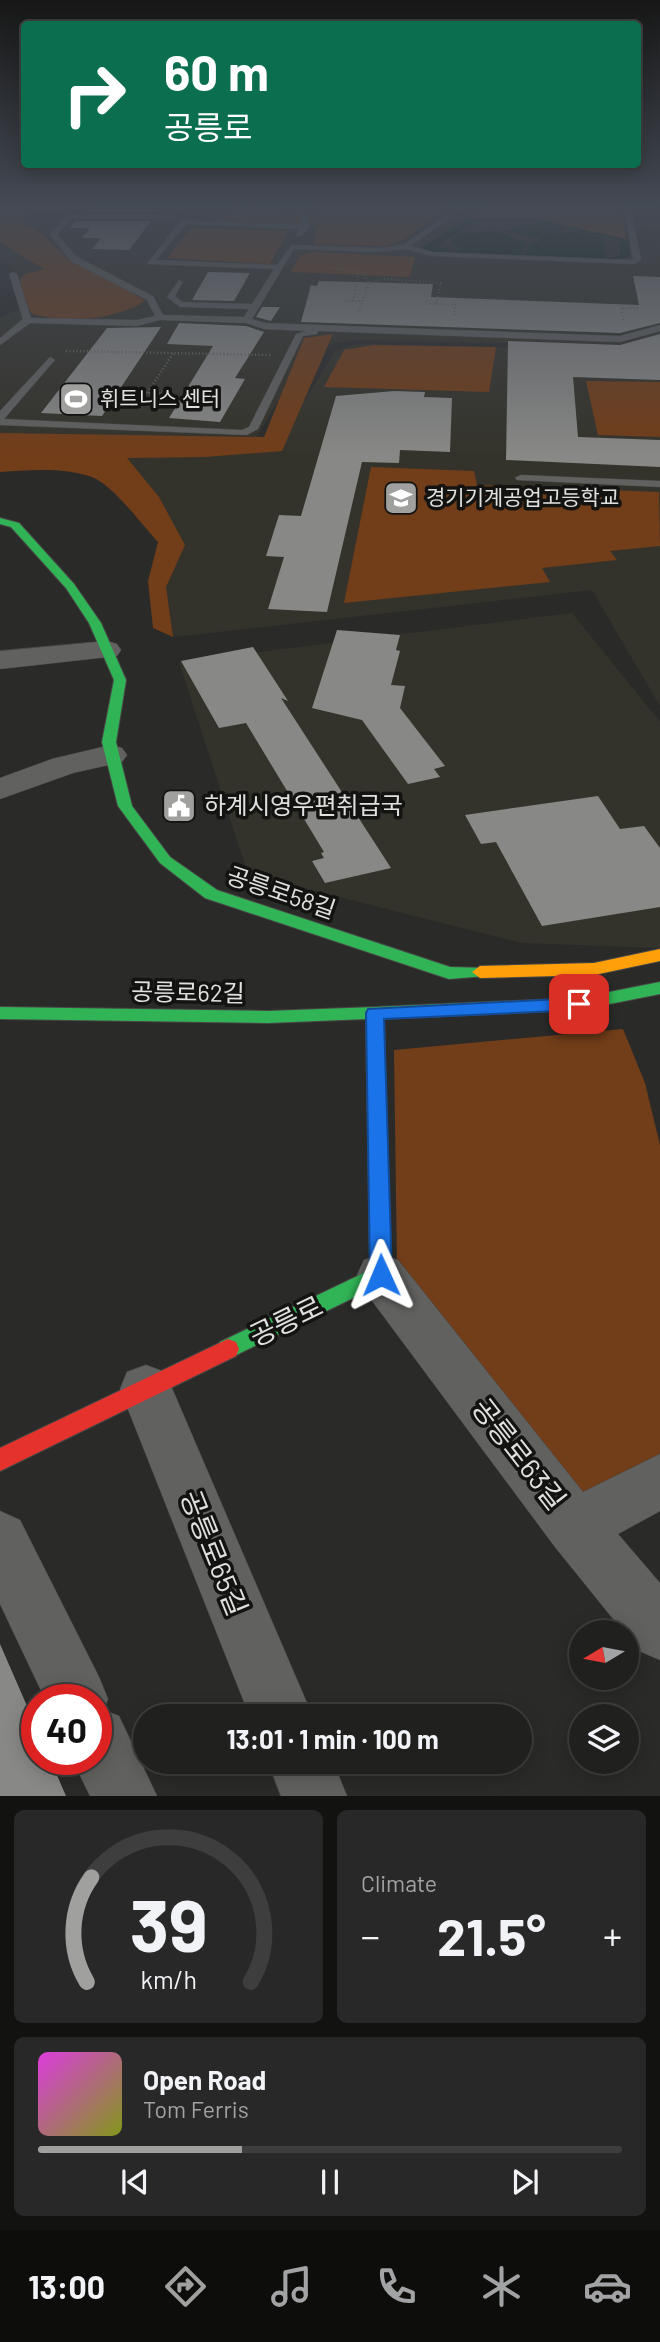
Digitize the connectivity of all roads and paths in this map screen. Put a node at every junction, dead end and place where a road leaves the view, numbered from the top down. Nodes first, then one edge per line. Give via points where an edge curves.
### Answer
1 (18, 289) edge
2 (132, 289) edge
3 (175, 289) edge
4 (265, 289) edge
5 (355, 289) edge
6 (367, 289) edge
7 (440, 289) edge
8 (345, 301) dead end
9 (352, 301) junction
10 (363, 301) junction
11 (430, 304) dead end
12 (436, 304) junction
13 (456, 305) dead end
14 (255, 307) junction
15 (160, 317) junction
16 (28, 320) junction
17 (247, 320) junction
18 (660, 328) edge
19 (328, 329) junction
20 (354, 330) junction
21 (0, 342) edge
22 (131, 342) dead end
23 (58, 351) dead end
24 (123, 352) junction
25 (173, 354) junction
26 (289, 356) junction
27 (50, 360) dead end
28 (118, 391) dead end
29 (147, 393) junction
30 (0, 419) edge
31 (143, 431) junction
32 (522, 478) dead end
33 (660, 484) edge
34 (0, 521) edge
35 (107, 650) junction
36 (0, 660) edge
37 (111, 755) junction
38 (0, 789) edge
39 (660, 955) edge
40 (660, 988) edge
41 (0, 1013) edge
42 (375, 1013) junction
43 (381, 1275) junction
44 (146, 1389) junction
45 (0, 1460) edge
46 (660, 1481) edge
47 (575, 1528) junction
48 (0, 1540) edge
49 (660, 1630) edge
50 (70, 1684) edge
51 (277, 1704) edge
52 (112, 1772) edge
53 (305, 1774) edge
54 (124, 1796) edge
55 (314, 1796) edge

1 - 16 lane
2 - 15 lane via 150,298
3 - 14 lane via 171,297 180,304
4 - 14 lane
5 - 9 path
6 - 10 path
7 - 12 path
8 - 9 path
9 - 10 path
10 - 20 path
11 - 12 path
12 - 13 path
14 - 17 lane
15 - 16 lane via 136,323
15 - 17 lane
16 - 21 lane
17 - 19 lane via 264,326
18 - 20 lane via 620,339
19 - 20 lane
19 - 26 lane via 300,334
22 - 24 path
23 - 24 path
24 - 25 path
25 - 26 path
25 - 29 path
26 - 31 lane via 253,429 228,435
27 - 30 lane
28 - 29 path
29 - 31 path via 169,394
30 - 31 lane
32 - 33 lane
34 - 35 street, 공릉로58길 via 15,525 70,586
35 - 36 street
35 - 37 street, 공릉로58길 via 120,680 109,742
37 - 38 street
37 - 39 street, 공릉로58길 via 125,806 165,860 211,894 449,973 594,969
40 - 42 street via 579,1004
41 - 42 street, 공릉로62길 via 268,1017
42 - 43 street
43 - 44 street, 공릉로
43 - 47 street, 공릉로63길
44 - 45 street, 공릉로
44 - 51 street, 공릉로65길
46 - 47 street
47 - 49 street, 공릉로63길
48 - 50 street
52 - 54 street
53 - 55 street

